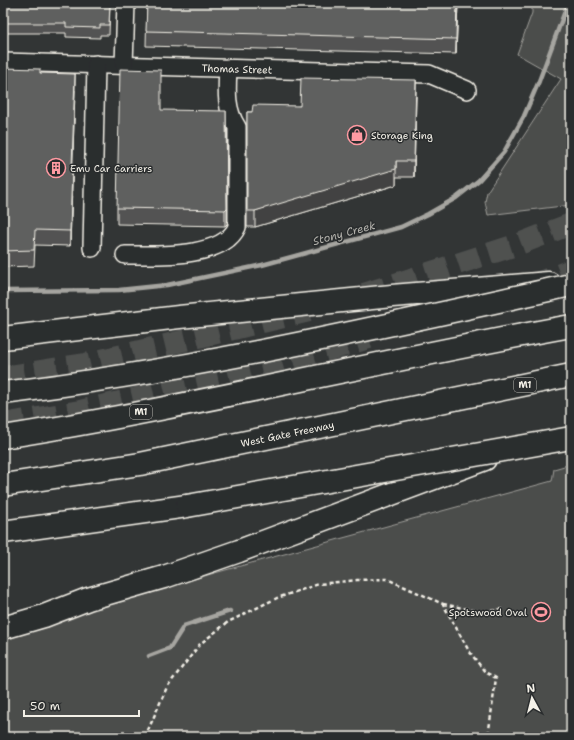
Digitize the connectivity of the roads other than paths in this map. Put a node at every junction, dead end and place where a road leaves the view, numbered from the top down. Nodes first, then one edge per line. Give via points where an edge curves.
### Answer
1 (126, 3) edge
2 (3, 62) edge
3 (96, 64) junction
4 (124, 65) junction
5 (228, 68) junction
6 (467, 90) dead end
7 (92, 248) dead end
8 (126, 255) dead end
9 (571, 284) edge
10 (571, 326) edge
11 (3, 338) edge
12 (571, 375) edge
13 (3, 393) edge
14 (571, 431) edge
15 (3, 437) edge
16 (571, 438) edge
17 (3, 485) edge
18 (3, 532) edge
19 (88, 599) junction
20 (3, 614) edge
21 (3, 628) edge

1 - 4 street
2 - 3 street, Thomas Street
3 - 4 street, Thomas Street
3 - 7 street
4 - 5 street, Thomas Street
5 - 6 street, Thomas Street via 429,74
5 - 8 street via 227,102 230,117 237,127 237,227 234,234 204,251 164,256
9 - 11 highway via 407,294 180,316
9 - 13 highway, bridge via 282,348 182,367
10 - 15 highway, M1 via 486,341 81,425
12 - 17 highway, West Gate Freeway / M1 via 140,464
14 - 19 highway via 485,459 239,551 164,577
16 - 18 highway, bridge via 187,506
19 - 20 highway
19 - 21 highway

